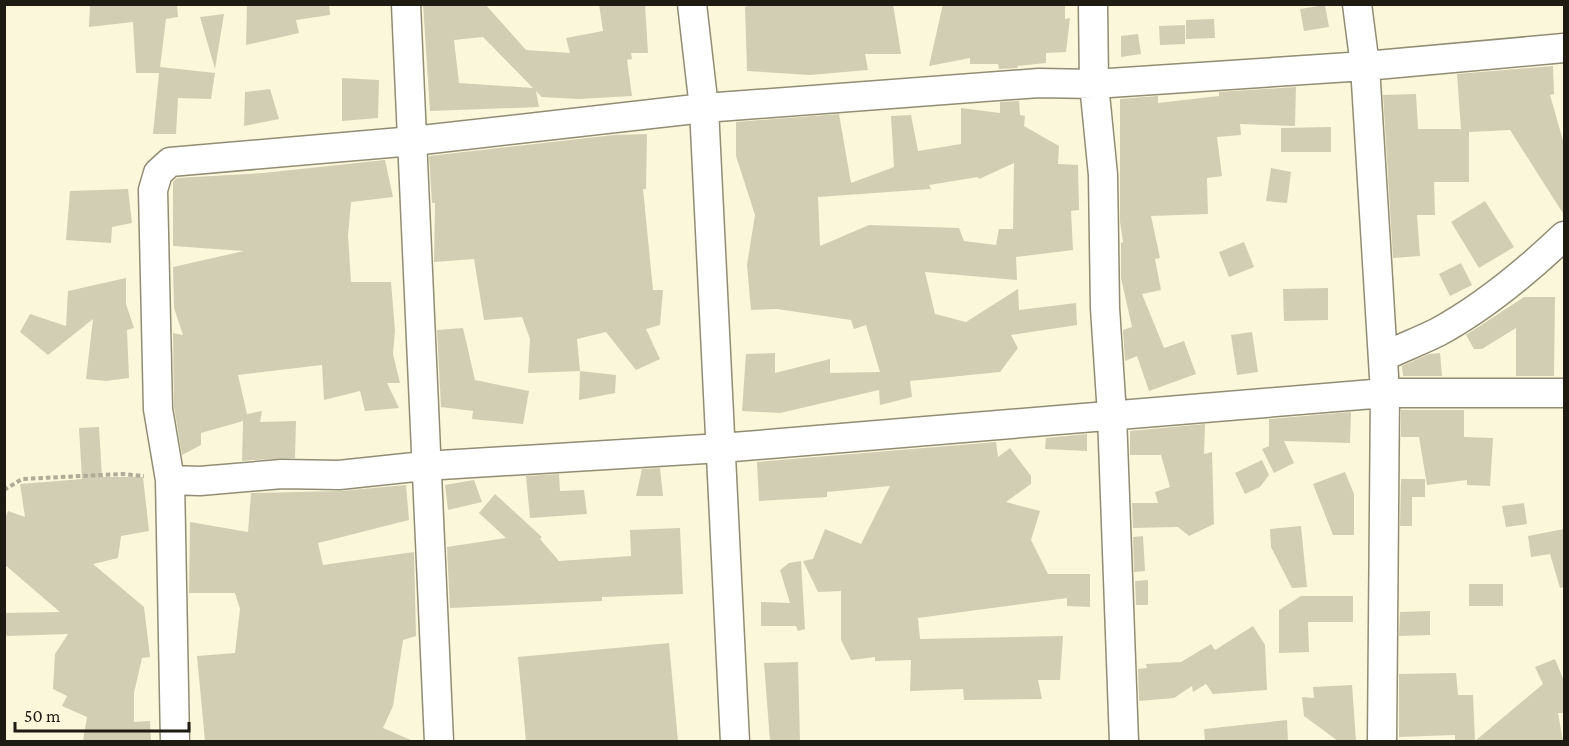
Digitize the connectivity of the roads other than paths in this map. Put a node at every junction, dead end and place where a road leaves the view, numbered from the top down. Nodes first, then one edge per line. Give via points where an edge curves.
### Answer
1 (406, 4) edge
2 (692, 4) edge
3 (1093, 4) edge
4 (1357, 4) edge
5 (1564, 48) edge
6 (1365, 66) junction
7 (1094, 84) junction
8 (704, 108) junction
9 (413, 141) junction
10 (1564, 236) edge
11 (1383, 357) junction
12 (1385, 393) junction
13 (1564, 393) edge
14 (1112, 415) junction
15 (722, 448) junction
16 (424, 466) junction
17 (171, 480) junction
18 (175, 741) edge
19 (439, 741) edge
20 (735, 741) edge
21 (1124, 741) edge
22 (1382, 741) edge

1 - 9 street
2 - 8 street
3 - 7 street
4 - 6 street
5 - 6 street
6 - 7 street
6 - 11 street
7 - 8 street via 1039,83
7 - 14 street via 1103,175 1105,309
8 - 9 street
8 - 15 street
9 - 16 street
9 - 17 street via 171,162 158,173 153,190 158,409
10 - 11 street via 1491,297 1438,332
11 - 12 street
12 - 13 street
12 - 14 street
12 - 22 street
14 - 15 street
14 - 21 street
15 - 16 street
15 - 20 street
16 - 17 street via 339,475
16 - 19 street
17 - 18 street

